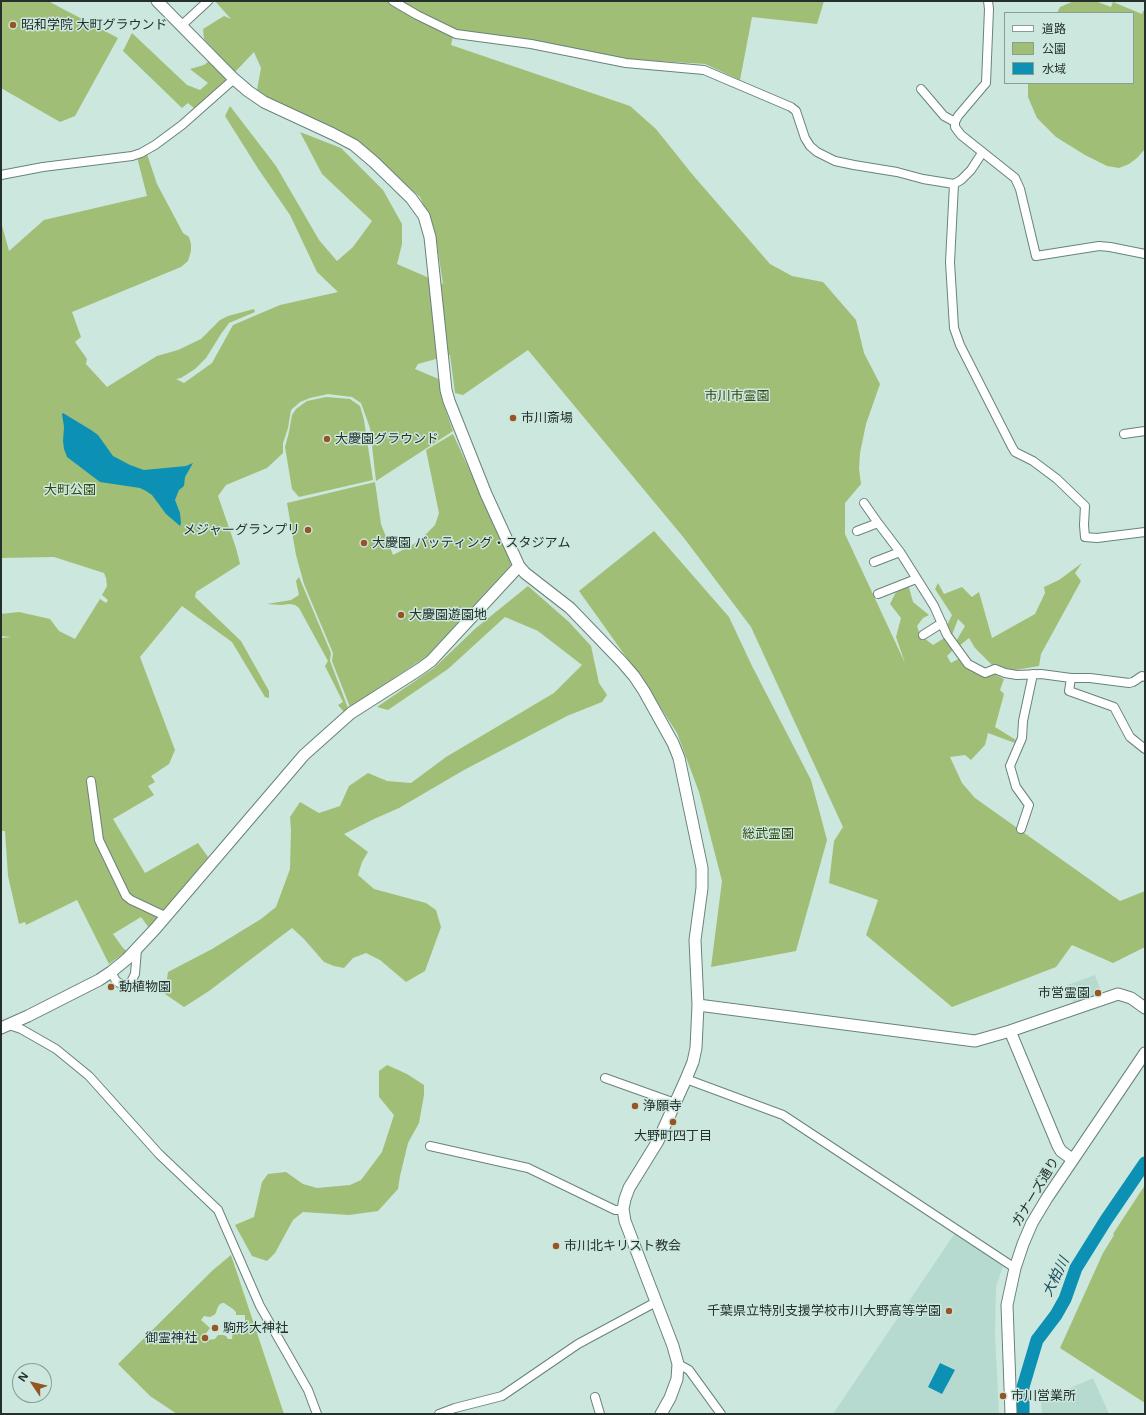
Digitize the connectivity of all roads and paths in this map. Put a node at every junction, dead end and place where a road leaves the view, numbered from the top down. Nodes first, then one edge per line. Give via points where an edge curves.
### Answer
1 (158, 1) edge
2 (208, 1) edge
3 (393, 1) edge
4 (988, 1) edge
5 (182, 25) junction
6 (234, 79) junction
7 (921, 89) dead end
8 (955, 122) junction
9 (982, 153) junction
10 (1, 175) edge
11 (954, 184) junction
12 (1145, 254) edge
13 (1145, 431) edge
14 (1124, 434) dead end
15 (864, 503) dead end
16 (878, 523) junction
17 (857, 531) dead end
18 (1145, 532) edge
19 (900, 552) junction
20 (874, 562) dead end
21 (520, 566) junction
22 (916, 579) junction
23 (878, 594) dead end
24 (942, 622) junction
25 (923, 635) dead end
26 (1033, 674) junction
27 (1145, 677) edge
28 (1071, 678) junction
29 (1145, 749) edge
30 (91, 781) dead end
31 (1021, 829) dead end
32 (166, 916) junction
33 (137, 949) junction
34 (111, 972) junction
35 (698, 1005) junction
36 (1145, 1008) edge
37 (5, 1026) edge
38 (1010, 1031) junction
39 (1145, 1053) edge
40 (605, 1078) dead end
41 (686, 1079) junction
42 (675, 1103) junction
43 (430, 1146) dead end
44 (1072, 1159) junction
45 (623, 1210) junction
46 (1014, 1268) junction
47 (656, 1302) junction
48 (678, 1364) junction
49 (595, 1397) dead end
50 (317, 1414) edge
51 (440, 1414) edge
52 (600, 1414) edge
53 (661, 1414) edge
54 (721, 1414) edge
55 (1011, 1414) edge

1 - 5 street
2 - 5 street
3 - 11 street via 417,16 456,34 531,44 626,63 704,70 791,107 796,111 805,138 817,152 854,165
4 - 8 street via 986,83
5 - 6 street
6 - 10 street via 182,125 155,146 141,153
6 - 21 street via 264,102 354,145 411,198 424,216 430,237 448,401 486,494
7 - 8 street via 944,116
8 - 9 street via 955,127 961,135
9 - 11 street via 962,180
9 - 12 street via 1015,178 1036,256 1099,246
11 - 18 street via 950,262 954,328 960,346 1012,447 1057,479 1085,506 1085,538
13 - 14 street
15 - 16 street
16 - 17 street
16 - 19 street
19 - 20 street
19 - 22 street
21 - 32 street via 431,661 357,709 304,755
21 - 35 street via 534,581 570,608 622,662 644,691 673,743 679,758 702,868 695,940
22 - 23 street
22 - 24 street
24 - 25 street
24 - 26 street via 947,635 968,664 982,673 995,669 1017,675
26 - 28 street
26 - 31 street via 1022,738 1010,766 1016,787 1029,805
27 - 28 street via 1129,683
28 - 29 street via 1069,691 1114,708 1130,737
30 - 32 street via 99,840 126,896
32 - 33 street
33 - 34 street
33 - 34 street via 135,974 131,982 124,986 116,981
34 - 37 street
35 - 38 street via 966,1040 980,1040
35 - 41 street via 696,1048
36 - 38 street via 1131,998 1118,994
37 - 50 street via 21,1029 56,1049 88,1076 159,1154 218,1210 260,1306 308,1390
38 - 44 street via 1058,1146
39 - 44 street, ガナーズ通り
40 - 42 street
41 - 42 street
41 - 46 street via 783,1115
42 - 45 street via 658,1141 628,1188
43 - 45 street via 528,1168 615,1210
44 - 46 street, ガナーズ通り via 1032,1223
45 - 47 street
46 - 55 street, ガナーズ通り via 1007,1305
47 - 48 street
47 - 51 street via 578,1344 502,1396
48 - 53 street via 677,1379
48 - 54 street via 689,1370
49 - 52 street

